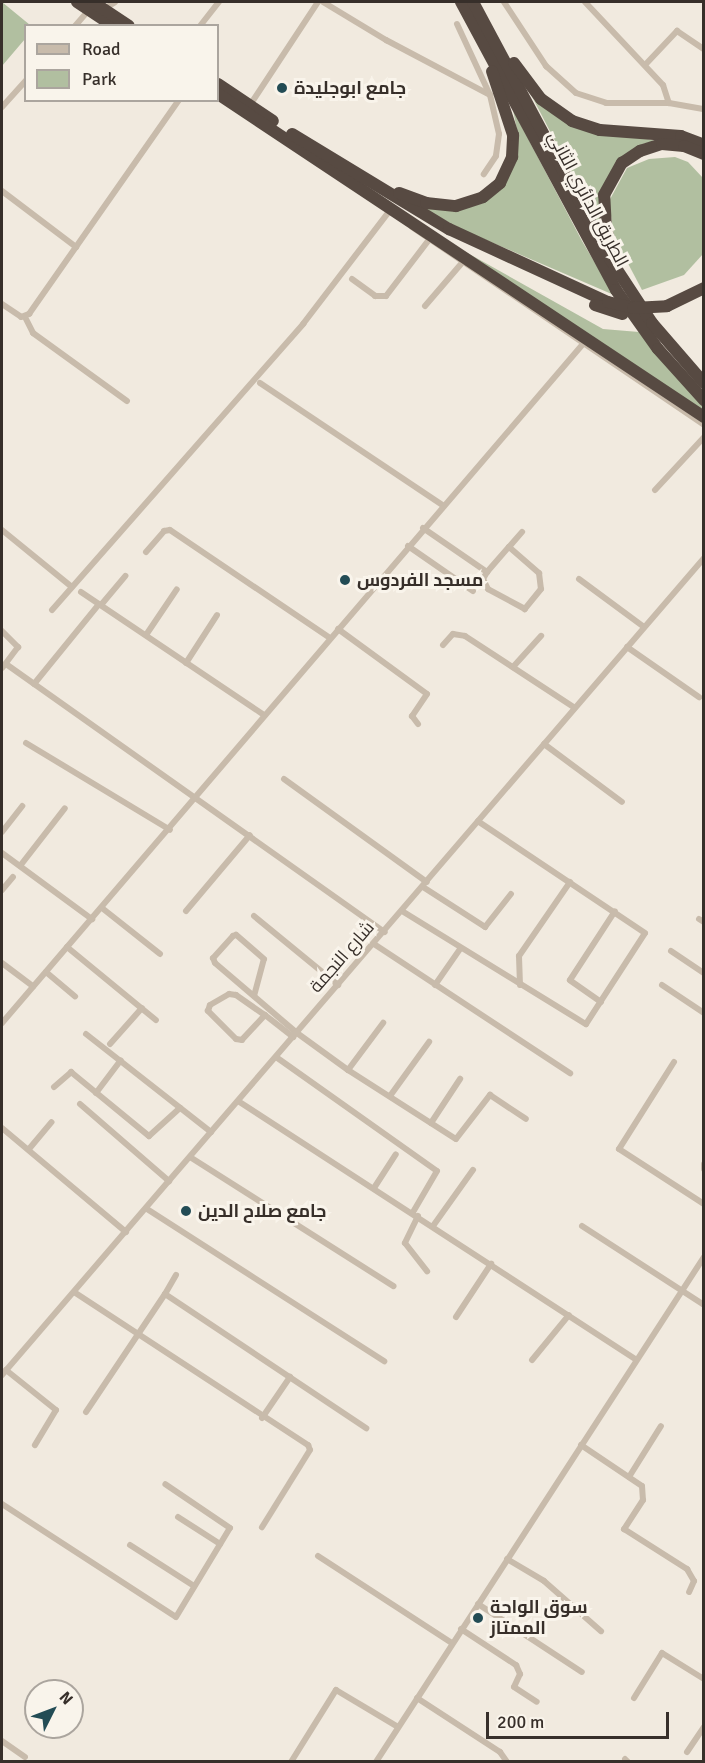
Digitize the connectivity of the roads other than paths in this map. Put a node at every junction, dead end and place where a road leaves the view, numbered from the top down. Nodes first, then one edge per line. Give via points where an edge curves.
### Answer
1 (77, 2) edge
2 (219, 2) edge
3 (318, 2) edge
4 (323, 2) edge
5 (461, 2) edge
6 (504, 2) edge
7 (585, 2) edge
8 (110, 5) edge
9 (91, 6) edge
10 (474, 10) edge
11 (77, 24) edge
12 (111, 24) edge
13 (127, 24) edge
14 (202, 24) edge
15 (457, 24) dead end
16 (704, 49) edge
17 (645, 65) junction
18 (24, 82) edge
19 (219, 85) edge
20 (219, 95) edge
21 (490, 95) junction
22 (178, 102) edge
23 (669, 103) junction
24 (250, 105) junction
25 (2, 107) edge
26 (704, 109) edge
27 (704, 145) edge
28 (319, 151) junction
29 (704, 154) edge
30 (484, 174) dead end
31 (2, 191) edge
32 (391, 208) junction
33 (410, 221) junction
34 (421, 229) junction
35 (428, 241) junction
36 (76, 247) junction
37 (461, 264) junction
38 (352, 279) dead end
39 (704, 288) edge
40 (631, 293) junction
41 (704, 298) edge
42 (2, 304) edge
43 (425, 306) dead end
44 (668, 310) junction
45 (26, 317) junction
46 (582, 345) junction
47 (260, 383) dead end
48 (704, 383) edge
49 (704, 400) edge
50 (127, 401) dead end
51 (704, 417) edge
52 (704, 425) edge
53 (704, 437) edge
54 (655, 490) dead end
55 (442, 505) junction
56 (423, 528) junction
57 (2, 530) edge
58 (522, 532) dead end
59 (408, 546) junction
60 (509, 547) junction
61 (146, 552) dead end
62 (704, 558) edge
63 (487, 572) junction
64 (125, 576) dead end
65 (579, 579) dead end
66 (72, 587) junction
67 (177, 589) dead end
68 (473, 591) dead end
69 (81, 592) dead end
70 (100, 605) junction
71 (52, 610) dead end
72 (217, 615) dead end
73 (644, 627) junction
74 (338, 628) junction
75 (2, 631) edge
76 (146, 635) junction
77 (541, 636) dead end
78 (330, 638) junction
79 (443, 645) dead end
80 (627, 647) junction
81 (186, 663) junction
82 (4, 666) edge
83 (513, 667) junction
84 (34, 684) junction
85 (699, 697) dead end
86 (575, 708) junction
87 (264, 716) junction
88 (418, 724) dead end
89 (26, 743) dead end
90 (544, 744) junction
91 (284, 779) dead end
92 (196, 798) junction
93 (622, 802) dead end
94 (22, 806) dead end
95 (65, 808) dead end
96 (478, 821) junction
97 (170, 830) junction
98 (2, 832) edge
99 (250, 835) junction
100 (2, 853) edge
101 (20, 866) junction
102 (13, 877) dead end
103 (570, 882) junction
104 (425, 884) junction
105 (2, 890) edge
106 (511, 894) dead end
107 (102, 908) junction
108 (186, 911) dead end
109 (402, 911) junction
110 (615, 911) junction
111 (254, 916) dead end
112 (92, 920) junction
113 (385, 932) junction
114 (374, 944) junction
115 (68, 947) junction
116 (460, 949) junction
117 (671, 951) dead end
118 (160, 954) dead end
119 (2, 963) edge
120 (46, 972) junction
121 (704, 973) edge
122 (338, 985) junction
123 (435, 985) junction
124 (520, 985) junction
125 (662, 985) dead end
126 (33, 986) junction
127 (75, 996) dead end
128 (255, 996) junction
129 (601, 1002) junction
130 (142, 1008) junction
131 (704, 1012) edge
132 (266, 1015) junction
133 (156, 1020) dead end
134 (2, 1023) edge
135 (383, 1023) dead end
136 (86, 1034) dead end
137 (295, 1035) junction
138 (429, 1042) dead end
139 (110, 1044) dead end
140 (276, 1057) junction
141 (121, 1060) junction
142 (674, 1062) dead end
143 (348, 1070) junction
144 (570, 1073) dead end
145 (460, 1080) dead end
146 (54, 1087) dead end
147 (96, 1093) junction
148 (390, 1096) junction
149 (238, 1101) junction
150 (80, 1104) dead end
151 (180, 1108) junction
152 (526, 1119) dead end
153 (52, 1122) dead end
154 (431, 1123) junction
155 (2, 1128) edge
156 (211, 1132) junction
157 (29, 1149) junction
158 (396, 1154) dead end
159 (190, 1156) junction
160 (704, 1164) edge
161 (704, 1169) edge
162 (473, 1170) dead end
163 (169, 1181) junction
164 (374, 1188) junction
165 (704, 1204) edge
166 (147, 1209) junction
167 (415, 1214) junction
168 (433, 1226) junction
169 (582, 1226) dead end
170 (126, 1232) junction
171 (704, 1257) edge
172 (491, 1264) junction
173 (427, 1271) dead end
174 (176, 1275) dead end
175 (393, 1286) dead end
176 (682, 1290) junction
177 (74, 1292) junction
178 (165, 1294) junction
179 (704, 1305) edge
180 (569, 1315) junction
181 (456, 1317) dead end
182 (137, 1334) junction
183 (636, 1359) junction
184 (532, 1360) dead end
185 (384, 1361) dead end
186 (4, 1372) edge
187 (290, 1377) junction
188 (86, 1412) dead end
189 (262, 1418) junction
190 (661, 1426) dead end
191 (366, 1428) dead end
192 (35, 1445) dead end
193 (581, 1445) junction
194 (629, 1477) junction
195 (165, 1484) dead end
196 (2, 1504) edge
197 (178, 1517) dead end
198 (262, 1527) dead end
199 (220, 1544) junction
200 (130, 1545) dead end
201 (318, 1556) dead end
202 (507, 1559) junction
203 (194, 1586) junction
204 (689, 1592) dead end
205 (478, 1604) junction
206 (461, 1629) junction
207 (601, 1631) dead end
208 (452, 1643) junction
209 (582, 1672) dead end
210 (704, 1679) edge
211 (417, 1698) junction
212 (634, 1698) dead end
213 (537, 1702) dead end
214 (398, 1727) junction
215 (704, 1727) edge
216 (2, 1741) edge
217 (687, 1752) dead end
218 (25, 1757) dead end
219 (291, 1761) edge
220 (376, 1761) edge
221 (507, 1761) edge

1 - 9 highway
2 - 14 street
3 - 24 street
4 - 21 street
5 - 10 highway, الطريق الدائري الثاني
6 - 23 street via 546,66 569,89 606,103
7 - 17 street
8 - 9 highway
8 - 13 highway
9 - 11 street
9 - 12 highway
10 - 27 highway via 535,92 564,117 600,130 674,135
10 - 28 highway via 513,135 510,164 495,188 463,205 426,204
10 - 40 highway, الطريق الدائري الثاني
10 - 49 highway, الطريق الدائري الثاني via 604,269 653,343
15 - 21 street
16 - 17 street via 677,32
17 - 23 street via 663,86
18 - 25 street
19 - 24 highway
20 - 32 highway
21 - 30 street via 499,134 496,156
22 - 36 street
23 - 26 street
24 - 28 highway
28 - 44 highway, bridge via 474,242 608,302
29 - 40 highway via 677,145 654,146 628,158 609,181 604,195 606,229
31 - 36 street
32 - 33 highway
32 - 66 street via 303,324
33 - 34 highway
33 - 35 street via 416,233
34 - 44 highway via 442,234 548,285 623,314
34 - 51 highway
35 - 37 street
35 - 38 street via 386,296 375,296
36 - 45 street
37 - 43 street
37 - 46 street
39 - 44 highway
40 - 48 highway, الطريق الدائري الثاني
41 - 44 highway
42 - 45 street
45 - 50 street via 33,333
46 - 52 street
46 - 55 street
47 - 55 street
53 - 54 street
55 - 56 street
56 - 59 street
56 - 63 street
57 - 66 street
58 - 60 street
59 - 68 street
59 - 74 street
60 - 63 street
60 - 63 street via 538,573 541,589 527,608 520,609 488,589 483,579
61 - 78 street via 164,531 170,530
62 - 73 street, شارع النجمة
64 - 70 street
65 - 73 street
66 - 71 street
67 - 76 street
69 - 70 street
70 - 76 street
70 - 84 street
72 - 81 street
73 - 80 street, شارع النجمة
74 - 78 street
74 - 88 street via 427,694 412,716
75 - 82 street via 18,647
76 - 81 street
77 - 83 street
78 - 87 street
79 - 83 street via 453,634 460,634
80 - 85 street
80 - 86 street, شارع النجمة
81 - 87 street
82 - 84 street
83 - 86 street
84 - 92 street
86 - 90 street, شارع النجمة
87 - 92 street
89 - 97 street
90 - 93 street
90 - 96 street, شارع النجمة
91 - 104 street
92 - 97 street
92 - 99 street
94 - 98 street
95 - 101 street
96 - 103 street
96 - 104 street, شارع النجمة
97 - 107 street
99 - 108 street
99 - 113 street
100 - 101 street
101 - 112 street
102 - 105 street
103 - 110 street
103 - 124 street via 519,956
104 - 106 street via 485,927
104 - 109 street, شارع النجمة
107 - 112 street
107 - 118 street
109 - 113 street, شارع النجمة
109 - 116 street
110 - 129 street via 645,933
110 - 129 street via 570,980
111 - 122 street
112 - 115 street
113 - 114 street, شارع النجمة
114 - 122 street, شارع النجمة
114 - 123 street
115 - 120 street
115 - 130 street
116 - 123 street
116 - 124 street
117 - 121 street
119 - 126 street
120 - 126 street
120 - 127 street
122 - 137 street, شارع النجمة
123 - 144 street
124 - 129 street via 586,1024
125 - 131 street
126 - 134 street
128 - 128 street via 264,959 233,936 213,960
128 - 137 street
130 - 133 street
130 - 139 street
132 - 132 street via 229,994 210,1005 208,1011 242,1040
132 - 137 street
135 - 143 street
136 - 141 street
137 - 140 street, شارع النجمة
137 - 143 street
138 - 148 street
140 - 149 street, شارع النجمة
140 - 167 street via 436,1171
141 - 147 street
141 - 151 street
142 - 165 street via 620,1149
143 - 148 street
145 - 154 street
146 - 147 street via 70,1072
147 - 151 street via 149,1136
148 - 154 street
149 - 156 street, شارع النجمة
149 - 164 street
150 - 163 street
151 - 156 street
152 - 154 street via 490,1095 456,1139
153 - 157 street
155 - 157 street
156 - 159 street, شارع النجمة
157 - 170 street
158 - 164 street
159 - 163 street, شارع النجمة
159 - 175 street
160 - 161 street
162 - 168 street
163 - 166 street, شارع النجمة
164 - 167 street
166 - 170 street, شارع النجمة
166 - 185 street
167 - 168 street
167 - 173 street via 405,1243
168 - 172 street
169 - 176 street
170 - 177 street, شارع النجمة
171 - 176 street
172 - 180 street
172 - 181 street
174 - 178 street
176 - 179 street
176 - 183 street
177 - 182 street
177 - 186 street, شارع النجمة
178 - 182 street
178 - 187 street
180 - 183 street
180 - 184 street
182 - 188 street
182 - 189 street
183 - 193 street
186 - 192 street via 56,1410
187 - 189 street
187 - 191 street
189 - 198 street via 310,1450
190 - 194 street
193 - 194 street
193 - 202 street
194 - 204 street via 642,1486 645,1495 624,1529 687,1569 694,1581
195 - 199 street via 227,1524 230,1532
196 - 203 street via 173,1617
197 - 199 street
199 - 203 street
200 - 203 street
201 - 208 street
202 - 205 street
202 - 207 street via 544,1581
205 - 206 street
205 - 209 street
206 - 208 street
206 - 213 street via 516,1665 520,1674 514,1687
208 - 211 street
210 - 212 street via 662,1653
211 - 214 street
211 - 221 street via 500,1752
214 - 219 street via 336,1690
214 - 220 street
215 - 217 street
216 - 218 street

